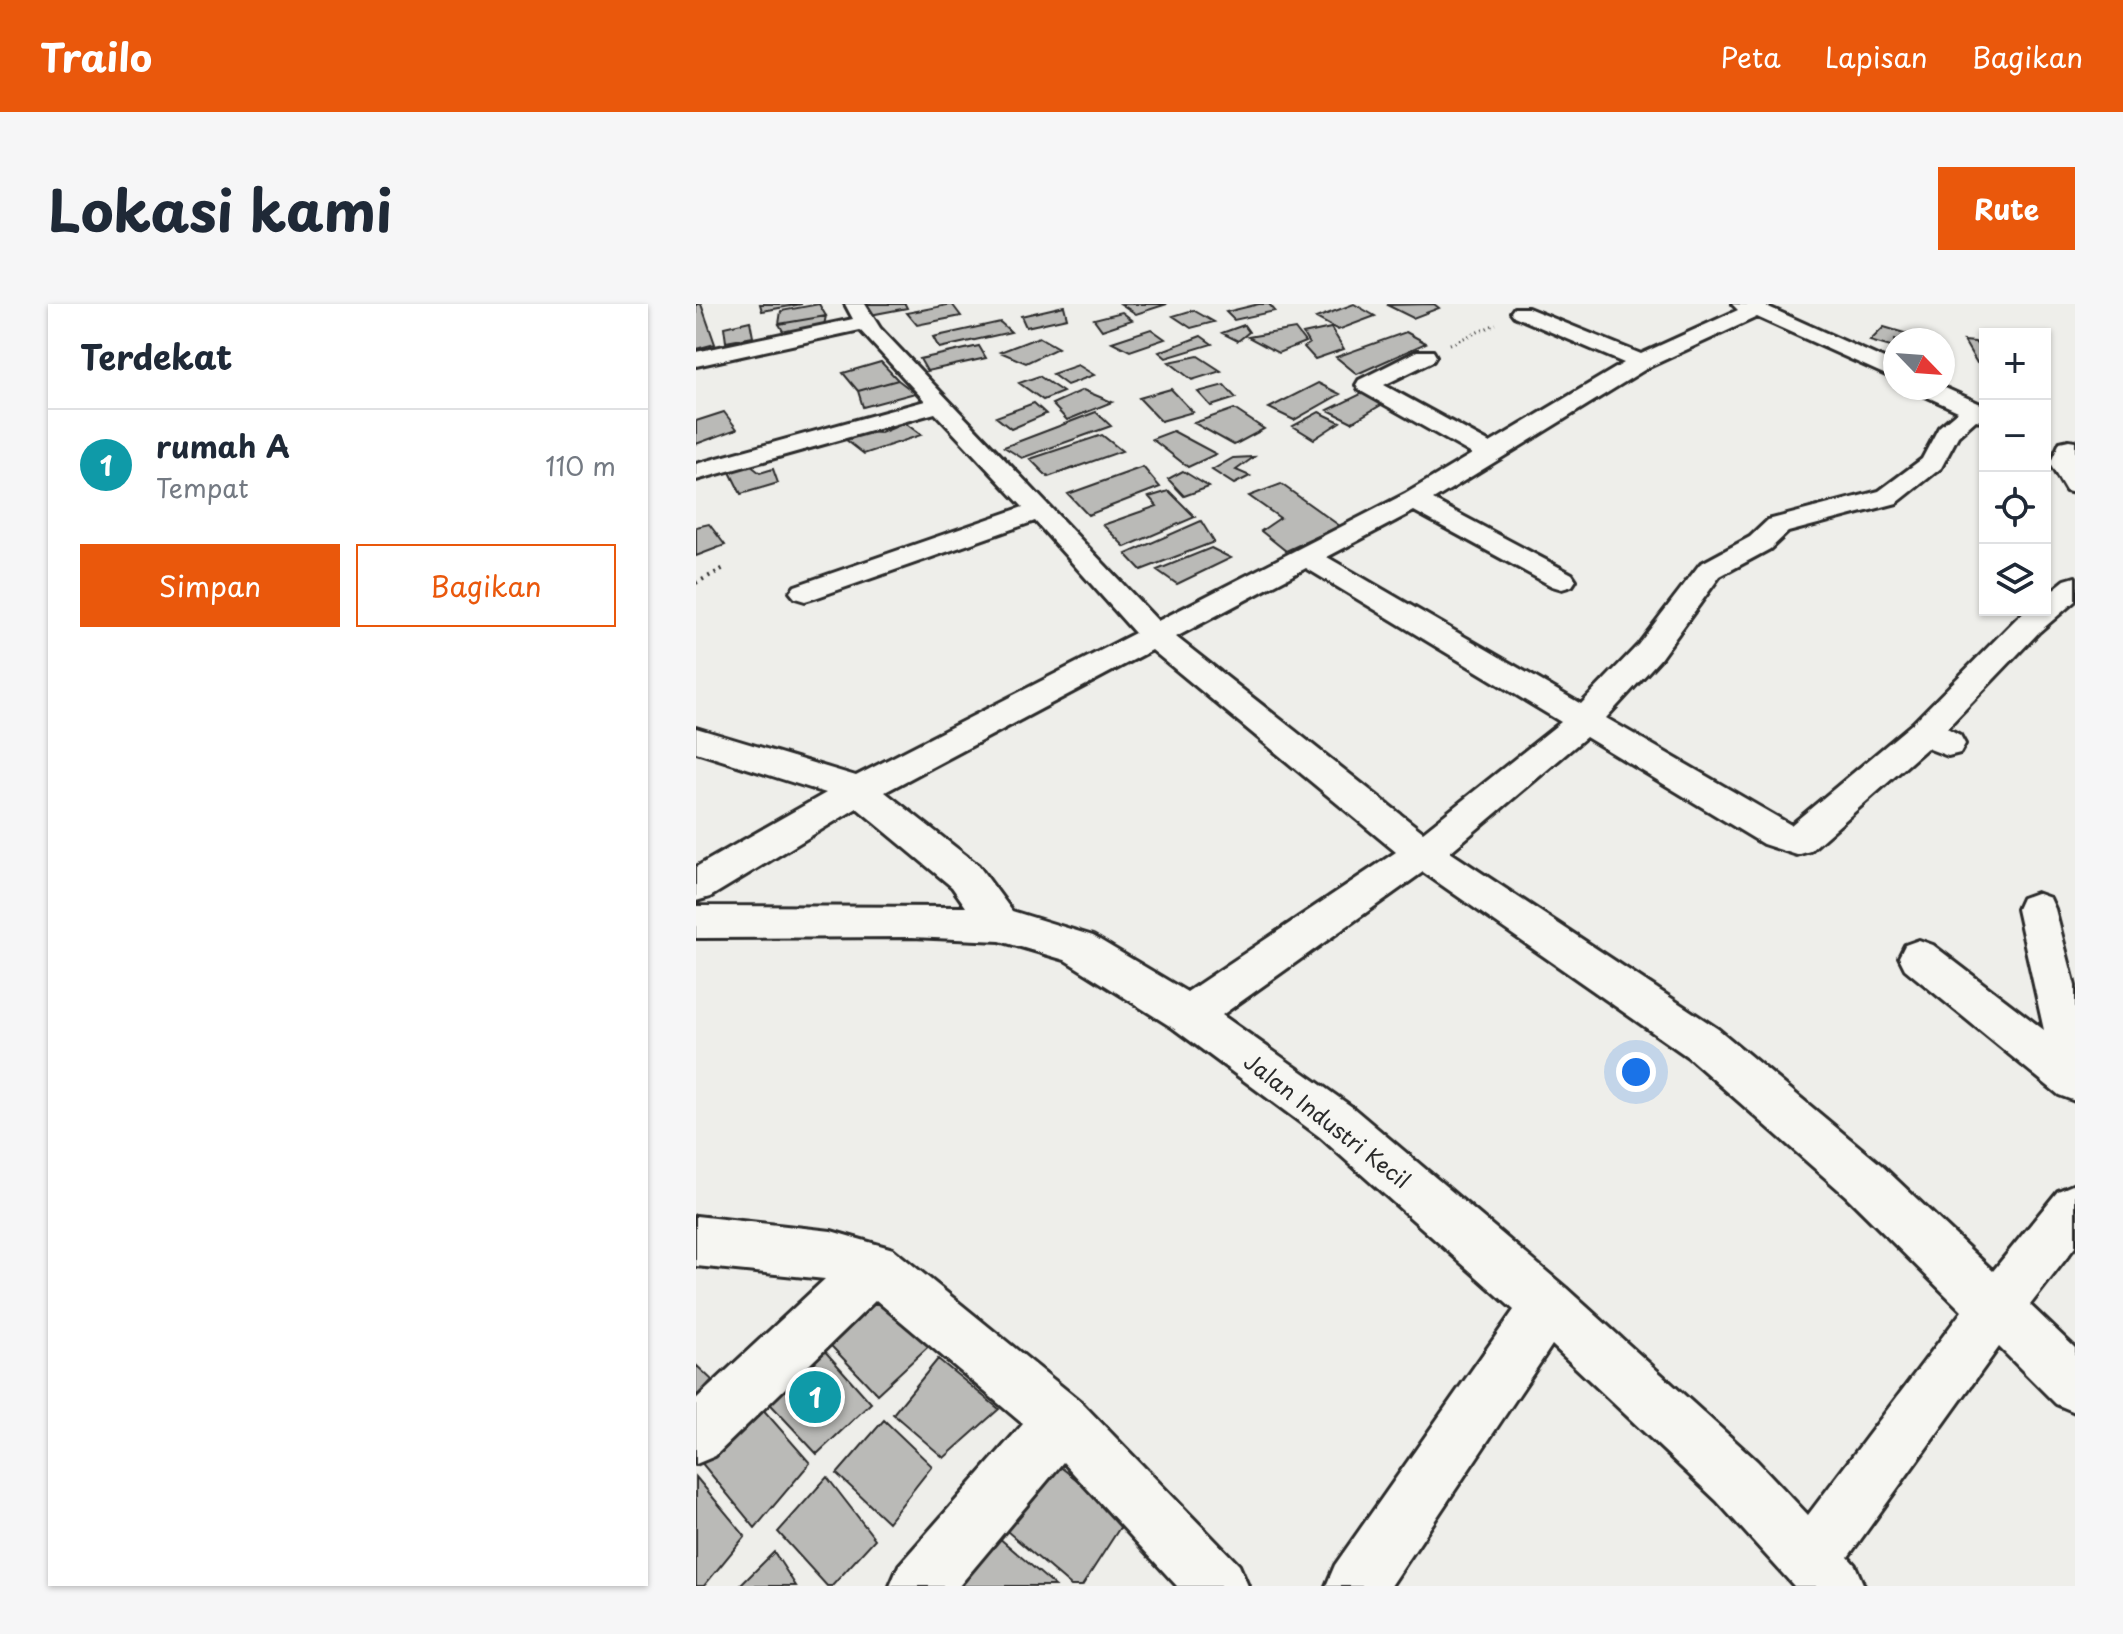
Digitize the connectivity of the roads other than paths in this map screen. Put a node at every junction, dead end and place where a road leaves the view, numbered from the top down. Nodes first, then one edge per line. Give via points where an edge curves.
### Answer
1 (1750, 307) edge
2 (1521, 312) road end
3 (860, 313) edge
4 (1425, 356) road end
5 (696, 359) edge
6 (1641, 362) junction
7 (1883, 367) edge
8 (1953, 400) edge
9 (942, 404) junction
10 (1979, 412) edge
11 (2063, 444) edge
12 (1491, 454) junction
13 (696, 472) edge
14 (2075, 485) edge
15 (1414, 500) junction
16 (1040, 510) junction
17 (1305, 556) junction
18 (1562, 580) dead end
19 (2075, 586) edge
20 (805, 592) dead end
21 (1155, 636) junction
22 (1583, 722) junction
23 (696, 740) edge
24 (859, 790) junction
25 (1423, 853) junction
26 (696, 886) edge
27 (2036, 909) dead end
28 (696, 922) edge
29 (1000, 925) junction
30 (1919, 957) dead end
31 (1188, 1015) junction
32 (2075, 1073) edge
33 (2075, 1081) edge
34 (2075, 1208) edge
35 (696, 1241) edge
36 (875, 1267) junction
37 (1548, 1306) junction
38 (1994, 1310) junction
39 (2075, 1385) edge
40 (1062, 1421) junction
41 (696, 1437) edge
42 (1822, 1573) edge
43 (920, 1586) edge
44 (1218, 1586) edge
45 (1356, 1586) edge

1 - 6 street
1 - 7 street
2 - 6 street
3 - 5 street
3 - 9 street
4 - 12 street via 1367,385
6 - 12 street
8 - 10 street
9 - 13 street
9 - 16 street
10 - 22 street via 1948,432 1932,463 1888,497 1778,526 1760,543 1710,570 1649,652
11 - 14 street via 2063,464
12 - 15 street
15 - 17 street
15 - 18 street
16 - 20 street
16 - 21 street
17 - 21 street
17 - 22 street
19 - 22 street via 2028,625 1937,737 1797,841 1776,834
21 - 24 street
21 - 25 street
22 - 25 street
23 - 24 street
24 - 26 street
24 - 29 street via 965,876
25 - 31 street
25 - 38 street via 1703,1043 1863,1180
27 - 32 street
28 - 29 street, Jalan Industri Kecil
29 - 31 street, Jalan Industri Kecil via 1079,948
30 - 33 street
31 - 37 street, Jalan Industri Kecil via 1336,1122
34 - 38 street
35 - 36 street via 843,1256
36 - 40 street
36 - 41 street
37 - 42 street, Jalan Industri Kecil via 1737,1481
37 - 45 street
38 - 39 street
38 - 42 street
40 - 43 street
40 - 44 street

